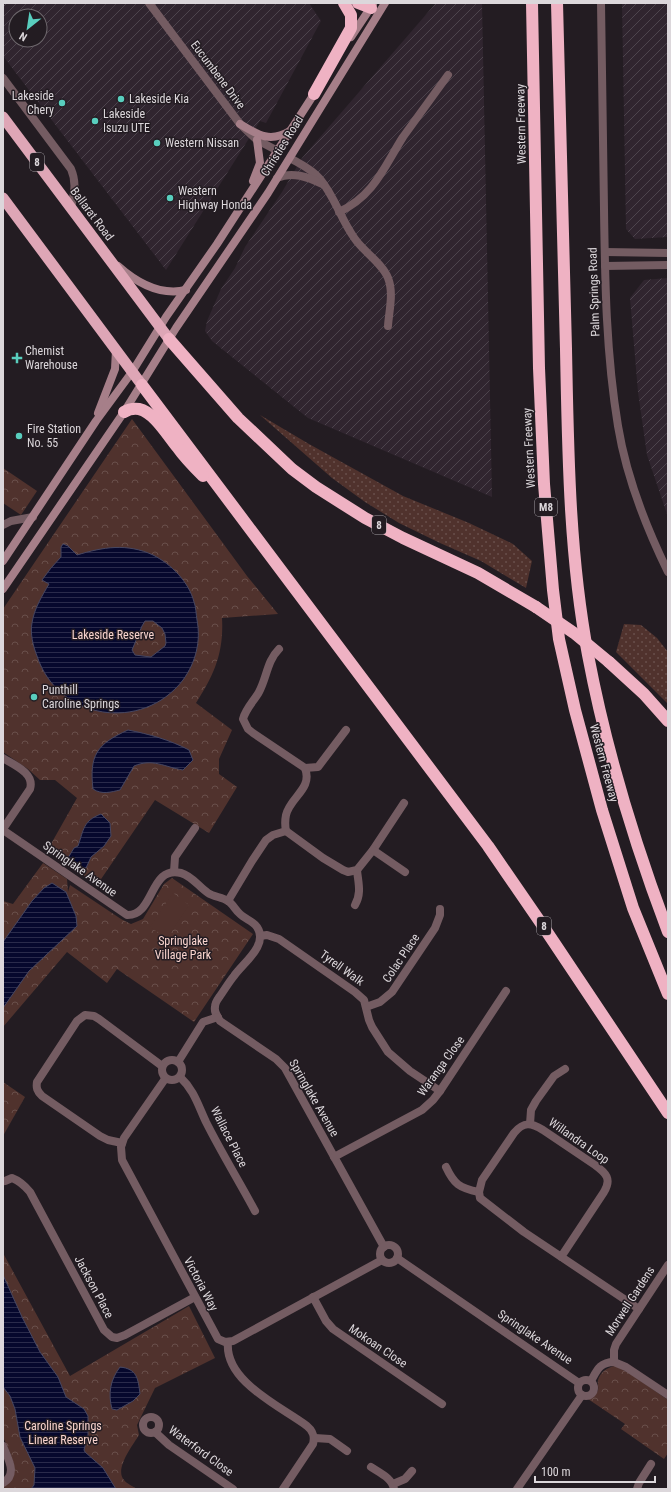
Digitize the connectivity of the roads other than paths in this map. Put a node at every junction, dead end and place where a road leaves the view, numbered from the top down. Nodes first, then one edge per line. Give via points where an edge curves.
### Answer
1 (149, 3) edge
2 (344, 3) edge
3 (358, 3) edge
4 (385, 3) edge
5 (532, 3) edge
6 (558, 3) edge
7 (601, 3) edge
8 (375, 5) edge
9 (448, 75) dead end
10 (3, 78) edge
11 (314, 94) junction
12 (3, 117) edge
13 (240, 124) junction
14 (290, 132) junction
15 (257, 140) junction
16 (278, 151) junction
17 (290, 158) junction
18 (277, 178) junction
19 (324, 186) junction
20 (3, 198) edge
21 (71, 208) junction
22 (339, 212) junction
23 (234, 217) junction
24 (605, 252) junction
25 (668, 253) edge
26 (106, 254) junction
27 (668, 265) edge
28 (605, 266) junction
29 (186, 290) junction
30 (388, 326) dead end
31 (160, 327) junction
32 (169, 339) junction
33 (116, 350) junction
34 (132, 372) junction
35 (142, 385) junction
36 (124, 412) junction
37 (96, 421) junction
38 (51, 490) junction
39 (64, 499) junction
40 (240, 514) junction
41 (33, 517) junction
42 (3, 525) edge
43 (3, 561) edge
44 (668, 572) edge
45 (3, 589) edge
46 (279, 648) dead end
47 (668, 721) edge
48 (346, 730) dead end
49 (3, 758) edge
50 (306, 768) junction
51 (404, 803) dead end
52 (195, 828) dead end
53 (3, 829) edge
54 (286, 831) junction
55 (373, 850) junction
56 (357, 870) junction
57 (174, 872) junction
58 (405, 872) dead end
59 (228, 901) junction
60 (355, 905) dead end
61 (440, 909) dead end
62 (668, 932) edge
63 (260, 936) junction
64 (506, 991) dead end
65 (668, 994) edge
66 (366, 1007) junction
67 (218, 1017) junction
68 (178, 1062) junction
69 (162, 1066) junction
70 (565, 1070) dead end
71 (180, 1077) junction
72 (165, 1079) junction
73 (440, 1091) junction
74 (668, 1113) edge
75 (530, 1124) junction
76 (122, 1143) junction
77 (334, 1157) junction
78 (446, 1167) dead end
79 (5, 1181) dead end
80 (479, 1192) junction
81 (255, 1211) dead end
82 (384, 1247) junction
83 (561, 1257) junction
84 (397, 1258) junction
85 (382, 1260) junction
86 (667, 1268) edge
87 (195, 1297) junction
88 (313, 1297) junction
89 (639, 1309) junction
90 (228, 1342) junction
91 (614, 1362) junction
92 (591, 1380) junction
93 (579, 1382) junction
94 (582, 1395) junction
95 (668, 1395) edge
96 (442, 1404) dead end
97 (155, 1432) dead end
98 (315, 1438) junction
99 (3, 1446) edge
100 (347, 1451) dead end
101 (651, 1464) dead end
102 (371, 1467) dead end
103 (412, 1472) dead end
104 (3, 1483) edge
105 (394, 1487) edge
106 (233, 1489) edge
107 (283, 1489) edge
108 (516, 1489) edge
109 (637, 1489) edge

1 - 13 street, Eucumbene Drive
2 - 11 highway via 352,15 351,28
3 - 8 highway
4 - 17 main road, Christies Road
5 - 65 highway, Western Freeway / M8 via 544,484 559,639 602,810 632,908
6 - 62 highway, Western Freeway / M8 via 571,516 581,609 602,719 625,809
7 - 24 street, Palm Springs Road
8 - 11 main road, Christies Road
9 - 22 street via 403,137 371,189 361,199
10 - 21 street via 71,169 76,185
11 - 14 main road, Christies Road
12 - 21 highway, Ballarat Road / 8
13 - 14 main road via 265,137 276,138
13 - 15 street, Eucumbene Drive
14 - 16 main road, Christies Road
15 - 16 street, Eucumbene Drive
15 - 23 main road via 259,168
16 - 17 main road
16 - 23 main road, Christies Road
17 - 18 main road, Christies Road
17 - 19 street via 313,172
18 - 19 street via 303,176
18 - 32 main road, Christies Road
19 - 22 street
20 - 33 highway, 8
21 - 26 highway, Ballarat Road / 8
22 - 30 street via 354,238 388,277 391,294
23 - 29 main road, Christies Road
24 - 25 street
24 - 28 street, Palm Springs Road
26 - 29 main road via 124,271 148,286 169,292
26 - 31 highway, Ballarat Road / 8
27 - 28 street
28 - 44 street, Palm Springs Road via 609,362 618,426 633,486
29 - 31 main road, Christies Road
31 - 32 highway, 8
31 - 34 main road, Christies Road
32 - 35 main road, Christies Road
32 - 47 highway, 8, bridge via 238,418 292,469 365,518 478,573 536,606 609,662 644,694
33 - 34 highway, 8
33 - 37 main road via 115,369
34 - 35 highway, 8
34 - 37 main road, Christies Road
35 - 36 main road, Christies Road
35 - 40 highway, 8
36 - 39 main road, Christies Road
36 - 40 highway via 134,408 147,413 198,472
37 - 38 main road
38 - 39 main road
38 - 41 main road
39 - 45 main road, Christies Road
40 - 74 highway, 8 via 488,846
41 - 42 street
41 - 43 main road
46 - 50 street via 263,684 243,719 248,729
48 - 50 street via 318,767
49 - 53 street via 23,771 30,778 31,784
50 - 54 street via 306,782 286,814
51 - 55 street
52 - 57 street via 175,857
53 - 57 street, Springlake Avenue via 127,915 141,911 159,880
54 - 56 street via 344,870
54 - 59 street via 266,840
55 - 56 street
55 - 58 street
56 - 60 street via 360,890
57 - 59 street via 184,874 208,893
59 - 63 street via 239,914 256,927
61 - 66 street, Colac Place via 435,928 392,992 380,1002
63 - 66 street, Tyrell Walk via 267,935 279,939 355,992 364,1000
63 - 67 street via 254,953 234,975 216,1002 215,1012
64 - 73 street, Waranga Close
66 - 73 street, Tyrell Walk via 372,1027 388,1052
67 - 68 street via 203,1022
67 - 77 street, Springlake Avenue via 224,1024 281,1063
68 - 69 street via 167,1061
68 - 71 street via 182,1067
69 - 72 street via 161,1073
69 - 76 street via 99,1019 85,1015 77,1021 37,1082 36,1087 42,1096 100,1136
70 - 75 street via 554,1076 536,1101 531,1112
71 - 72 street via 172,1081
71 - 81 street, Wallace Place via 197,1099 205,1120
72 - 76 street
73 - 77 street, Waranga Close via 422,1110
75 - 80 street, Willandra Loop via 522,1126 514,1133 482,1180
75 - 83 street, Willandra Loop via 602,1170 608,1180 608,1186
76 - 87 street, Victoria Way via 121,1152 125,1168
77 - 82 street, Springlake Avenue
78 - 80 street via 457,1185
79 - 87 street, Jackson Place via 16,1179 30,1192 108,1334 117,1338 125,1335
80 - 83 street via 484,1202
82 - 84 street via 394,1246 398,1251
82 - 85 street via 381,1251
83 - 89 street
84 - 85 street via 390,1263
84 - 93 street, Springlake Avenue
85 - 88 street
86 - 89 street, Morwell Gardens
87 - 90 street, Victoria Way via 218,1339
88 - 90 street
88 - 96 street, Mokoan Close via 333,1329
89 - 91 street, Morwell Gardens via 616,1344
90 - 98 street via 229,1357 246,1384 307,1426
91 - 92 street via 606,1362 600,1366
91 - 95 street
92 - 93 street
92 - 94 street via 594,1385 593,1392 587,1396
93 - 94 street via 578,1390
94 - 108 street
97 - 106 street, Waterford Close via 169,1445
98 - 100 street via 330,1439
98 - 107 street
99 - 104 street via 11,1468 9,1478
101 - 109 street
102 - 105 street via 389,1479
103 - 105 street

